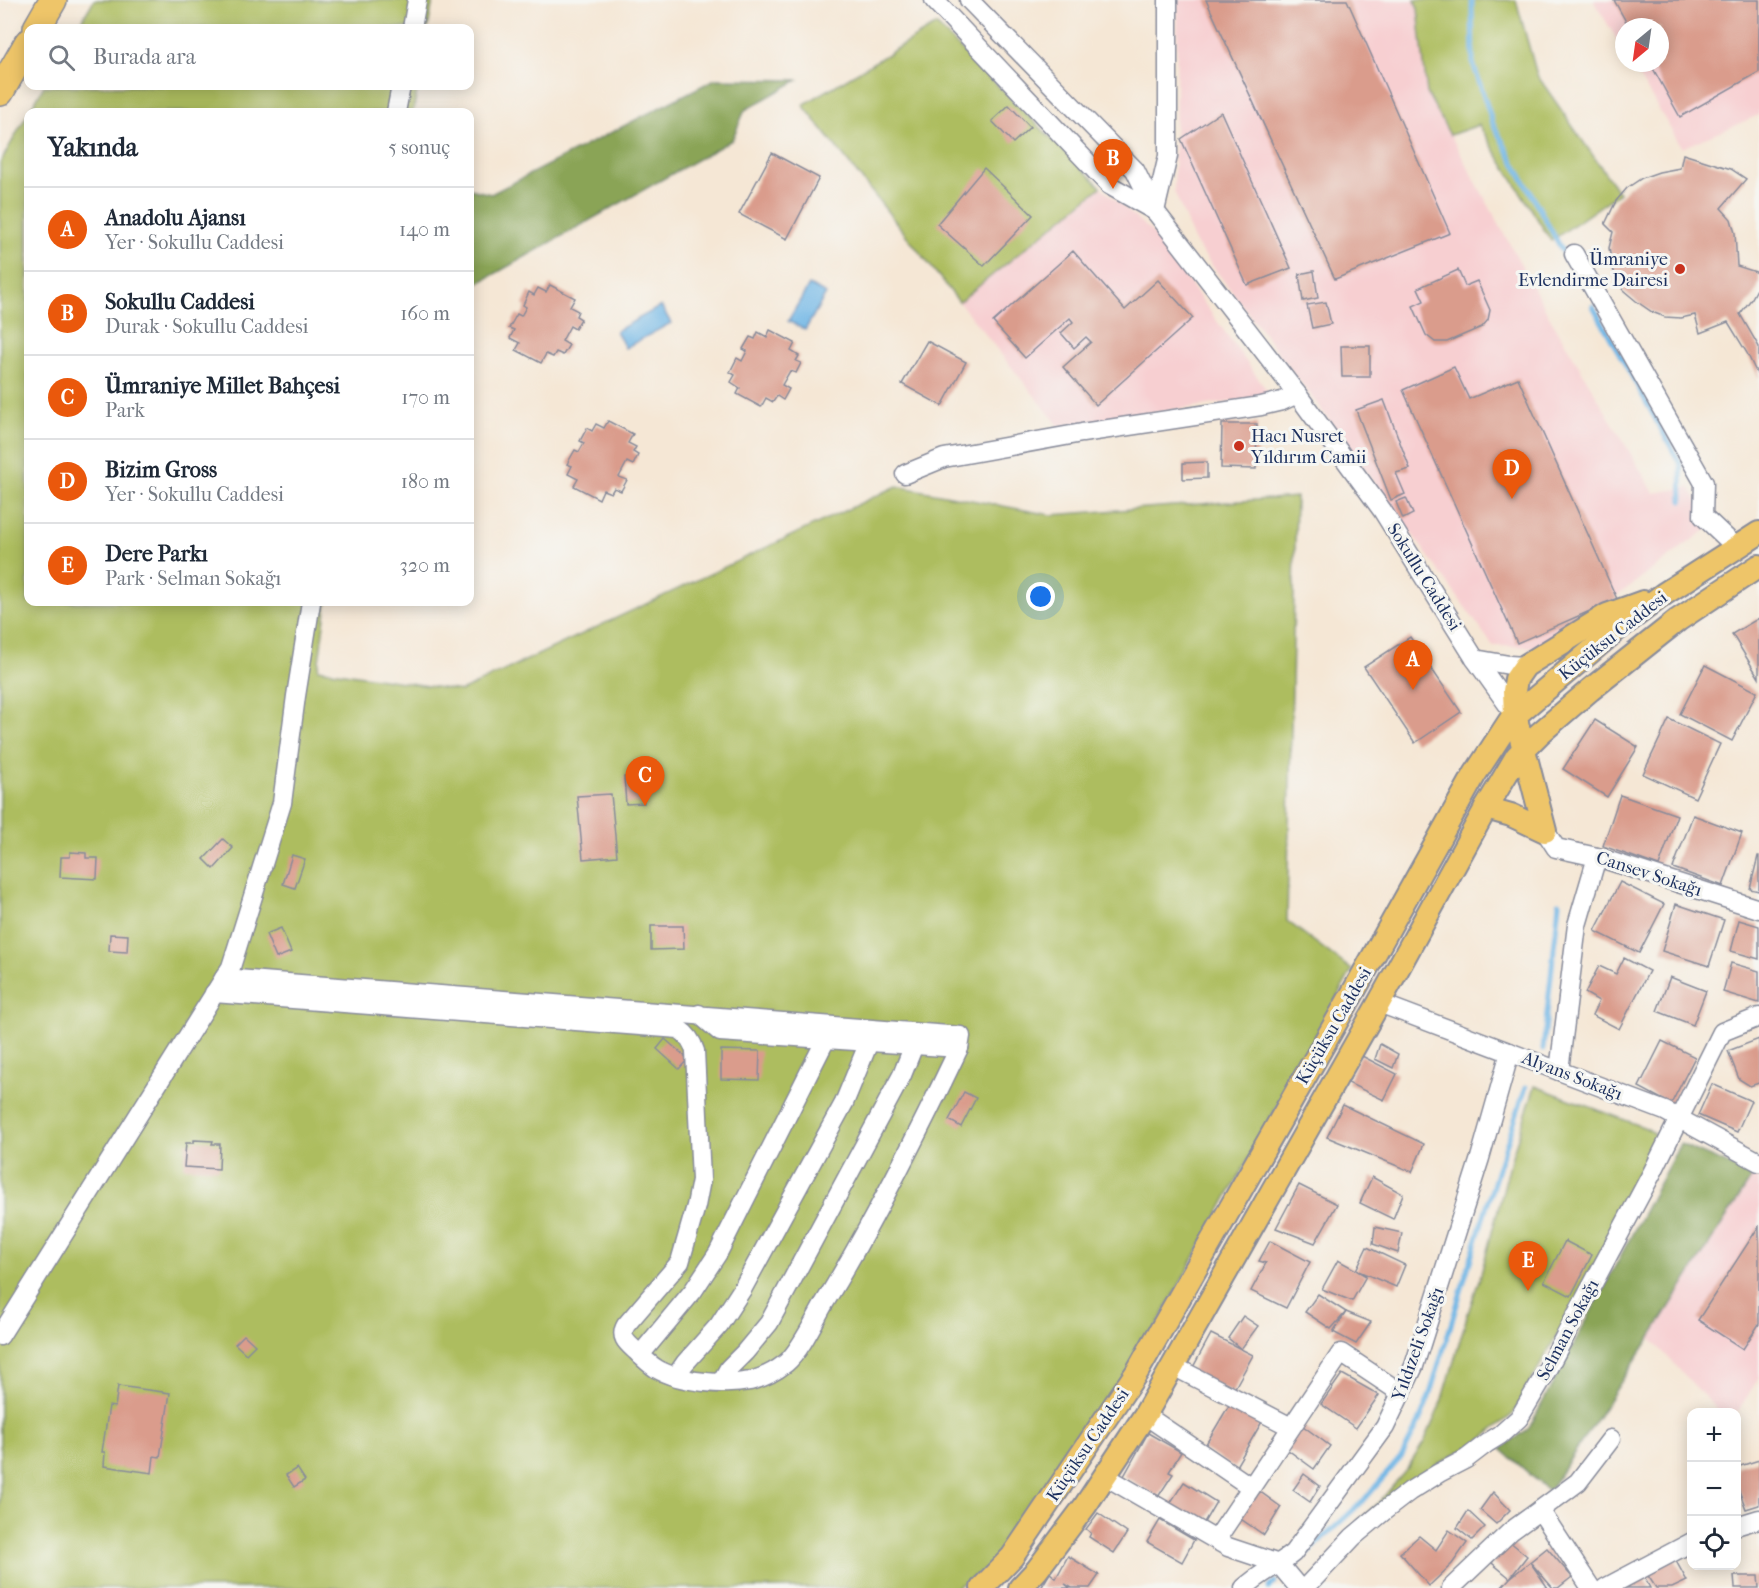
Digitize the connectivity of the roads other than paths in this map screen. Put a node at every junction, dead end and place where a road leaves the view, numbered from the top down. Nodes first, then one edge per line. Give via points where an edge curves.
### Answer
1 (53, 0) edge
2 (417, 0) edge
3 (934, 0) edge
4 (970, 0) edge
5 (1168, 0) edge
6 (949, 16) junction
7 (39, 24) edge
8 (412, 24) edge
9 (24, 50) edge
10 (400, 90) edge
11 (0, 92) edge
12 (397, 108) edge
13 (1155, 211) junction
14 (1574, 254) dead end
15 (1297, 394) junction
16 (905, 474) dead end
17 (1759, 533) edge
18 (1737, 548) junction
19 (1759, 566) edge
20 (1664, 594) junction
21 (310, 606) edge
22 (1475, 659) junction
23 (1525, 666) junction
24 (1515, 715) junction
25 (1531, 741) junction
26 (1486, 808) junction
27 (1545, 831) junction
28 (1597, 857) junction
29 (1759, 909) edge
30 (219, 985) junction
31 (1355, 989) junction
32 (1379, 1003) junction
33 (699, 1014) junction
34 (1759, 1017) edge
35 (826, 1039) junction
36 (868, 1042) junction
37 (914, 1045) junction
38 (959, 1048) junction
39 (1510, 1052) junction
40 (1559, 1071) junction
41 (1680, 1119) junction
42 (1759, 1162) edge
43 (0, 1336) edge
44 (640, 1355) junction
45 (1173, 1366) junction
46 (676, 1376) junction
47 (721, 1382) junction
48 (1401, 1393) junction
49 (1145, 1415) junction
50 (1291, 1427) junction
51 (1611, 1439) dead end
52 (1105, 1476) junction
53 (1251, 1487) junction
54 (1540, 1510) junction
55 (1759, 1519) edge
56 (1741, 1525) edge
57 (1216, 1540) junction
58 (1687, 1545) edge
59 (1280, 1564) junction
60 (982, 1588) edge
61 (1020, 1588) edge
62 (1244, 1588) edge
63 (1299, 1588) edge
64 (1305, 1588) edge
65 (1451, 1588) edge
66 (1591, 1588) edge
67 (1605, 1588) edge

1 - 7 highway
2 - 8 street
3 - 6 street, Sokullu Caddesi
4 - 6 street
4 - 13 street, Sokullu Caddesi via 1135,170
5 - 13 street via 1168,156
6 - 13 street, Sokullu Caddesi via 1108,185
9 - 11 highway
10 - 12 street
13 - 15 street, Sokullu Caddesi
14 - 18 street via 1704,483 1703,516
15 - 16 street via 1261,406 944,458
15 - 22 street, Sokullu Caddesi via 1382,510
17 - 18 main road, Küçüksu Caddesi
18 - 20 main road, Küçüksu Caddesi
19 - 25 main road, Küçüksu Caddesi via 1678,620
20 - 23 main road via 1607,615
20 - 24 main road, Küçüksu Caddesi
21 - 30 street via 282,803 231,967
22 - 23 street
22 - 24 street, Sokullu Caddesi
23 - 24 main road via 1516,680
24 - 25 main road
24 - 31 main road, Küçüksu Caddesi via 1475,774
25 - 26 main road, Küçüksu Caddesi
25 - 27 main road
26 - 27 main road
26 - 32 main road, Küçüksu Caddesi
27 - 28 street, Cansev Sokağı via 1556,848
28 - 29 street, Cansev Sokağı
28 - 40 street via 1577,925
30 - 33 street
30 - 43 street via 41,1279
30 - 44 street via 679,1029 686,1034 694,1051 699,1194 680,1262 624,1329 625,1341
31 - 32 main road
31 - 60 main road, Küçüksu Caddesi via 1137,1372 1012,1557
32 - 39 street, Alyans Sokağı
32 - 45 main road, Küçüksu Caddesi
33 - 35 street via 720,1032
33 - 38 street via 961,1036
34 - 41 street, Selman Sokağı via 1722,1032
35 - 36 street
35 - 44 street via 718,1253 693,1291
36 - 37 street
36 - 46 street via 844,1103 743,1288 719,1325
37 - 38 street
37 - 47 street via 903,1075 769,1323
38 - 47 street via 857,1247 792,1358 752,1381
39 - 40 street, Alyans Sokağı
39 - 48 street, Yıldızeli Sokağı via 1414,1366
40 - 41 street, Alyans Sokağı
41 - 42 street, Alyans Sokağı
41 - 64 street, Selman Sokağı via 1519,1418 1466,1460 1410,1491 1384,1511 1353,1537
44 - 46 street via 657,1369
45 - 49 main road, Küçüksu Caddesi
45 - 50 street
46 - 47 street
48 - 50 street via 1341,1353
48 - 59 street, Yıldızeli Sokağı via 1385,1427 1293,1553
49 - 52 main road, Küçüksu Caddesi
49 - 53 street
50 - 53 street
51 - 54 street via 1578,1482
52 - 57 street
52 - 61 main road, Küçüksu Caddesi
53 - 57 street
54 - 65 street via 1511,1530
54 - 66 street
55 - 56 street
57 - 59 street
58 - 67 street
59 - 62 street, Yıldızeli Sokağı
59 - 63 street

